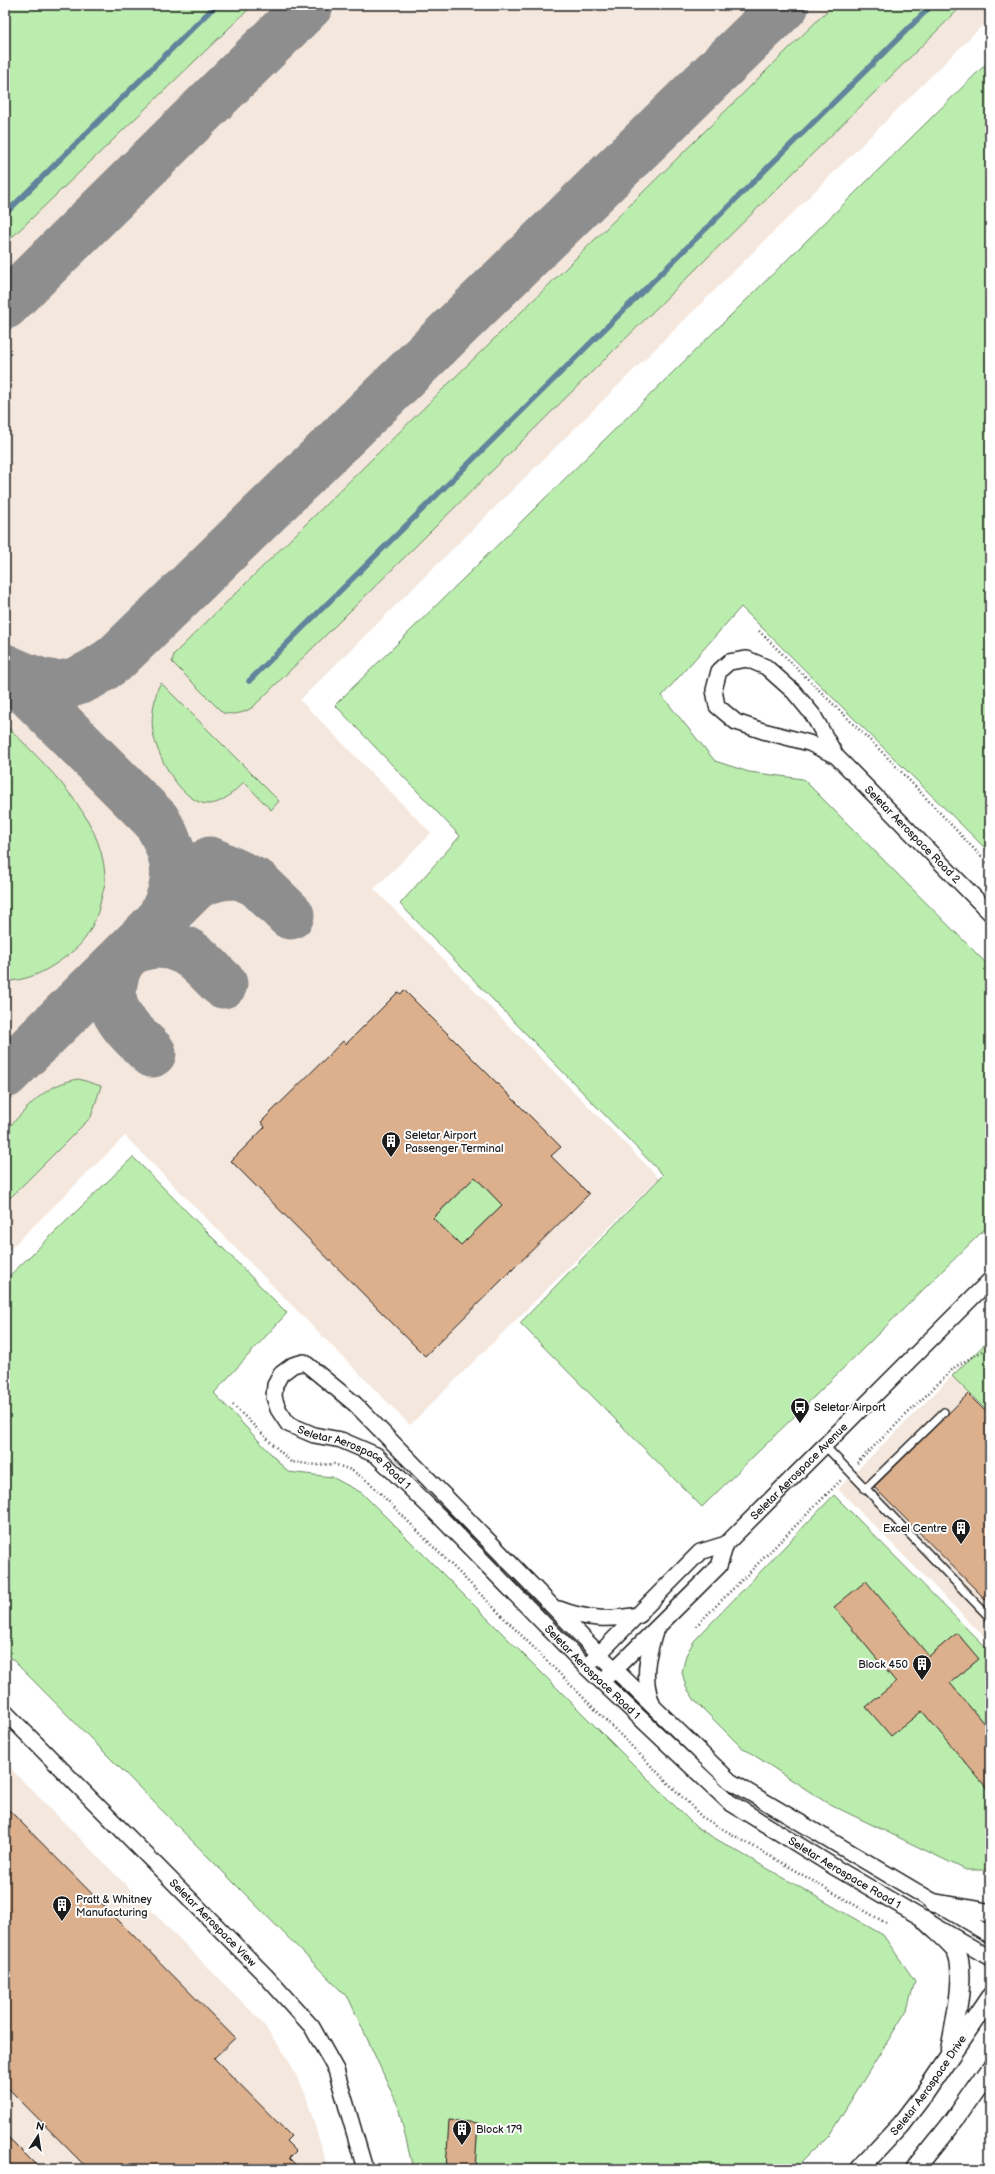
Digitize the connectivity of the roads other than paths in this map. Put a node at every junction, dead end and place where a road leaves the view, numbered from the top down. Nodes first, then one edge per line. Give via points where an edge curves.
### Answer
1 (836, 756) junction
2 (990, 913) edge
3 (990, 1280) edge
4 (944, 1412) dead end
5 (825, 1446) junction
6 (865, 1489) junction
7 (453, 1505) junction
8 (440, 1518) junction
9 (726, 1544) junction
10 (554, 1607) junction
11 (640, 1615) junction
12 (990, 1618) edge
13 (655, 1629) junction
14 (600, 1654) junction
15 (586, 1667) junction
16 (616, 1669) junction
17 (601, 1682) junction
18 (653, 1706) junction
19 (5, 1712) edge
20 (934, 1903) junction
21 (990, 1914) edge
22 (926, 1921) junction
23 (990, 1935) edge
24 (990, 1958) edge
25 (990, 1996) edge
26 (949, 2056) junction
27 (990, 2069) edge
28 (365, 2169) edge
29 (859, 2169) edge
30 (915, 2169) edge

1 - 1 street, Seletar Aerospace Road 2 via 809,743 736,722 717,706 714,690 719,671 729,662 747,659 766,666 794,692 812,715
1 - 2 street, Seletar Aerospace Road 2
3 - 5 street, Seletar Aerospace Avenue
4 - 6 lane
5 - 6 lane
5 - 9 street, Seletar Aerospace Avenue
6 - 12 lane
7 - 8 street
7 - 8 street, Seletar Aerospace Road 1 via 355,1404 316,1371 304,1362 293,1364 281,1374 275,1385 274,1397 288,1424 314,1435 341,1440 376,1456
7 - 10 street, Seletar Aerospace Road 1
8 - 15 street, Seletar Aerospace Road 1
9 - 11 street, Seletar Aerospace Avenue via 700,1552
9 - 13 street, Seletar Aerospace Avenue via 718,1566
10 - 11 street via 574,1615 595,1619 615,1620
10 - 14 street, Seletar Aerospace Road 1
11 - 14 street, Seletar Aerospace Avenue
13 - 16 street, Seletar Aerospace Avenue
13 - 18 street via 645,1673 646,1690
14 - 15 street, Seletar Aerospace Avenue
14 - 16 street, Seletar Aerospace Road 1
15 - 17 street, Seletar Aerospace Road 1
16 - 17 street, Seletar Aerospace Avenue
16 - 18 street, Seletar Aerospace Road 1
17 - 22 street, Seletar Aerospace Road 1 via 729,1802
18 - 20 street, Seletar Aerospace Road 1 via 730,1781
19 - 28 street, Seletar Aerospace View via 265,1974 312,2027 336,2070
20 - 21 street
20 - 23 street, Seletar Aerospace Road 1
22 - 24 street, Seletar Aerospace Road 1
22 - 26 street via 955,1950 960,1967 960,1991
25 - 26 street, Seletar Aerospace Drive
26 - 29 street, Seletar Aerospace Drive via 901,2124
27 - 30 street

